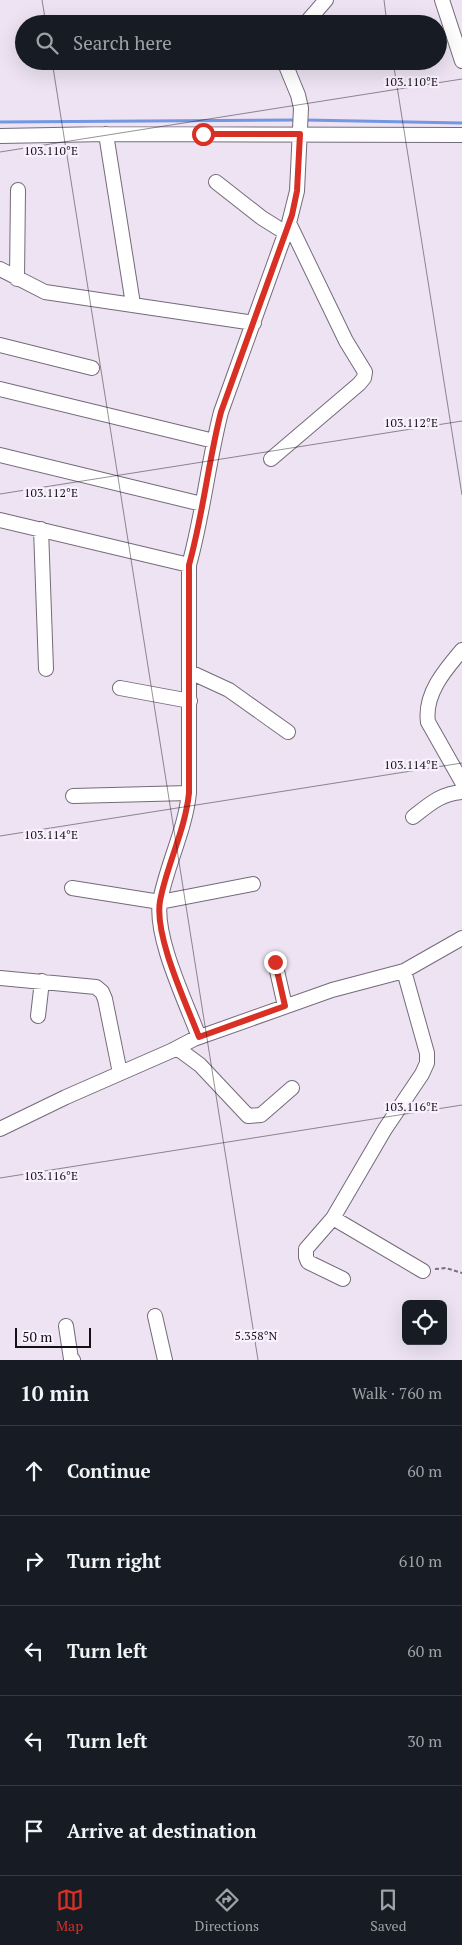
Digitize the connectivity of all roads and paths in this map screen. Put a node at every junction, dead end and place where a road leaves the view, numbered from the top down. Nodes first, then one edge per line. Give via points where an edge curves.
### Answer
1 (326, 0) edge
2 (442, 0) edge
3 (313, 15) edge
4 (447, 15) edge
5 (447, 15) edge
6 (462, 61) edge
7 (288, 70) edge
8 (300, 132) junction
9 (106, 134) junction
10 (462, 135) edge
11 (0, 136) edge
12 (216, 182) dead end
13 (18, 190) dead end
14 (288, 228) junction
15 (0, 268) edge
16 (18, 279) junction
17 (132, 304) junction
18 (254, 323) junction
19 (0, 345) edge
20 (92, 368) dead end
21 (0, 389) edge
22 (214, 440) junction
23 (0, 455) edge
24 (271, 459) dead end
25 (202, 504) junction
26 (0, 520) edge
27 (41, 529) junction
28 (189, 565) junction
29 (462, 650) edge
30 (46, 669) dead end
31 (190, 672) junction
32 (120, 688) dead end
33 (190, 701) junction
34 (288, 732) dead end
35 (462, 782) edge
36 (462, 792) edge
37 (189, 793) junction
38 (73, 796) dead end
39 (413, 817) dead end
40 (253, 884) dead end
41 (72, 888) dead end
42 (160, 902) junction
43 (462, 938) edge
44 (275, 962) dead end
45 (404, 971) junction
46 (0, 978) edge
47 (42, 981) junction
48 (285, 1006) junction
49 (38, 1016) dead end
50 (199, 1037) junction
51 (177, 1048) junction
52 (120, 1073) junction
53 (292, 1088) dead end
54 (0, 1129) edge
55 (332, 1218) junction
56 (423, 1271) joint
57 (462, 1273) edge
58 (343, 1279) dead end
59 (154, 1316) dead end
60 (66, 1326) dead end
61 (73, 1360) edge
62 (165, 1360) edge

1 - 3 street
2 - 5 street
4 - 6 street
7 - 8 street via 301,108
8 - 9 street
8 - 10 street
8 - 14 street via 297,191
9 - 11 street
9 - 17 street
12 - 14 street via 262,218
13 - 16 street
14 - 18 street
14 - 24 street via 364,372 364,378
15 - 16 street
16 - 17 street via 45,292
17 - 18 street
18 - 22 street via 226,395
19 - 20 street
21 - 22 street
22 - 25 street
23 - 25 street
25 - 28 street
26 - 27 street
27 - 28 street
27 - 30 street
28 - 31 street
29 - 35 street via 440,678 428,703 427,713 428,722
31 - 33 street
31 - 34 street via 229,690
32 - 33 street
33 - 37 street
36 - 39 street via 440,797
37 - 38 street
37 - 42 street via 187,813
40 - 42 street
41 - 42 street
42 - 50 street via 164,940
43 - 45 street
44 - 48 street
45 - 48 street
45 - 55 street via 427,1063
46 - 47 street
47 - 49 street
47 - 52 street via 96,987 102,992
48 - 50 street
50 - 51 street
51 - 52 street
51 - 53 street via 200,1065 248,1116 261,1115
52 - 54 street
55 - 56 street
55 - 58 street via 306,1249 306,1257 308,1262
56 - 57 path via 446,1268
59 - 62 street
60 - 61 street

